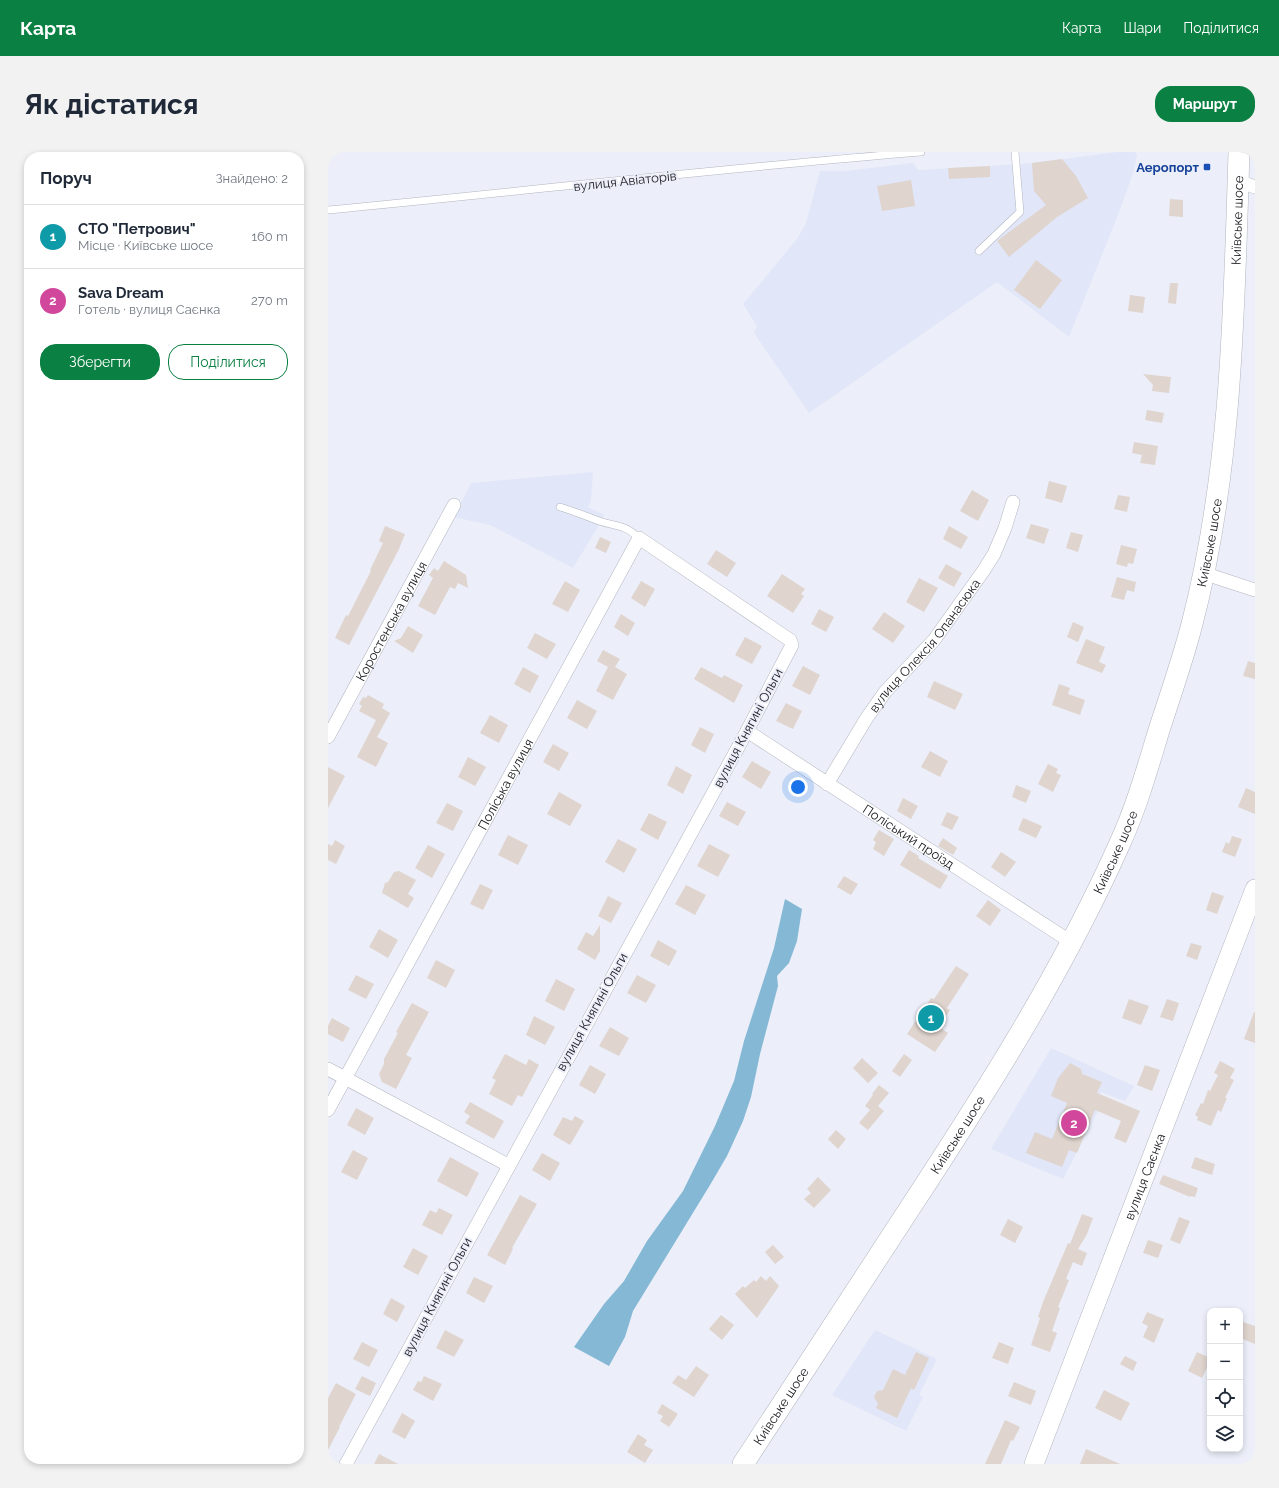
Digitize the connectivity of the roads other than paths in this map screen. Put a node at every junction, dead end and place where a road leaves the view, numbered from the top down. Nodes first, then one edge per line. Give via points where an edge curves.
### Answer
1 (921, 152) edge
2 (1015, 152) edge
3 (1239, 152) edge
4 (1247, 184) edge
5 (328, 210) edge
6 (979, 251) dead end
7 (1013, 502) dead end
8 (454, 505) dead end
9 (560, 507) dead end
10 (639, 538) junction
11 (1203, 573) junction
12 (1255, 590) edge
13 (747, 731) junction
14 (328, 737) edge
15 (827, 784) junction
16 (1255, 889) edge
17 (1071, 942) junction
18 (328, 1069) edge
19 (345, 1078) junction
20 (328, 1110) edge
21 (508, 1165) junction
22 (346, 1464) edge
23 (743, 1464) edge
24 (1034, 1464) edge

1 - 5 lane, вулиця Авіаторів via 792,162
2 - 6 lane via 1020,212
3 - 4 main road, Київське шосе
4 - 11 main road, Київське шосе via 1226,423 1218,489
7 - 15 street, вулиця Олексія Опанасюка via 994,554 984,570 934,640 885,692 866,718
8 - 14 street, Коростенська вулиця
9 - 10 lane via 624,527
10 - 13 street, вулиця Княгині Ольги via 792,642
10 - 19 street, Поліська вулиця
11 - 12 street
11 - 17 main road, Київське шосе via 1192,624 1141,788 1122,839
13 - 15 street, Поліський проїзд
13 - 21 street, вулиця Княгині Ольги
15 - 17 street, Поліський проїзд
16 - 24 street, вулиця Саєнка
17 - 23 main road, Київське шосе via 1026,1025 981,1099
18 - 19 street
19 - 20 street, Поліська вулиця
19 - 21 street
21 - 22 street, вулиця Княгині Ольги

